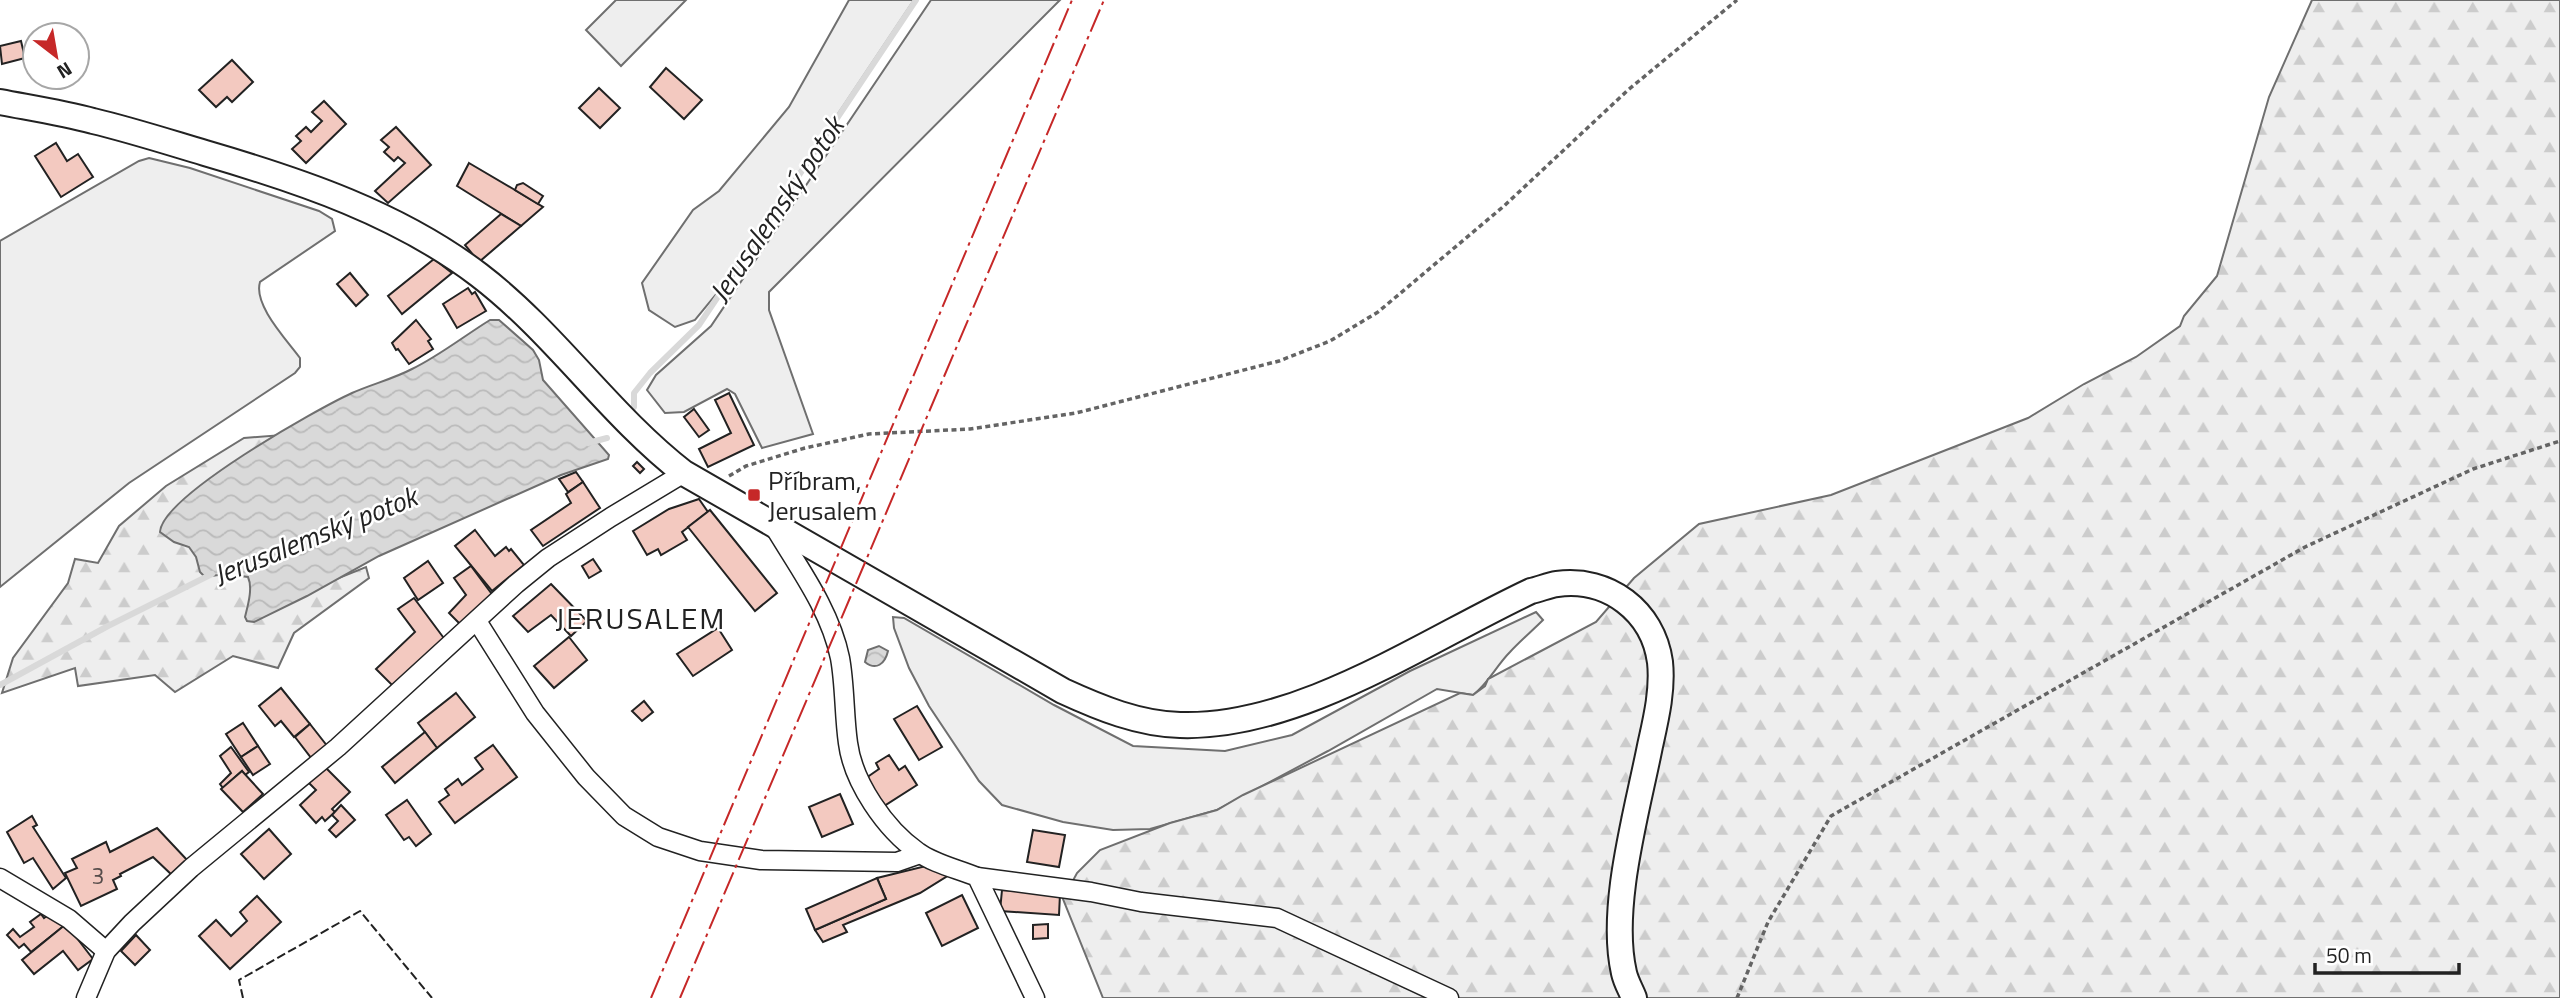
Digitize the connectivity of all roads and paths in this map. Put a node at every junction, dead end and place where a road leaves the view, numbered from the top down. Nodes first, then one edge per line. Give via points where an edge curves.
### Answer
1 (1737, 0) edge
2 (0, 102) edge
3 (2560, 440) edge
4 (684, 473) junction
5 (710, 490) junction
6 (773, 526) junction
7 (477, 621) junction
8 (920, 854) junction
9 (977, 877) junction
10 (0, 878) edge
11 (106, 951) junction
12 (86, 998) edge
13 (1035, 998) edge
14 (1449, 998) edge
15 (1634, 998) edge
16 (1737, 998) edge

1 - 5 path via 1628,90 1504,206 1378,312 1330,341 1279,361 1076,413 970,429 869,434 805,448 746,467
2 - 4 street via 94,121 278,174 389,220 481,276 578,368 638,435
3 - 16 path via 2473,468 2305,547 1831,816 1768,922
4 - 5 street
4 - 7 street via 548,558
5 - 6 street
6 - 8 street via 831,627 840,658 848,745 855,771 883,816
6 - 15 street via 1063,691 1100,708 1178,725 1218,725 1285,709 1358,678 1531,591 1579,584 1615,593 1640,613 1660,663 1659,700 1631,840 1620,935 1624,974
7 - 8 street via 536,713 586,777 624,816 658,837 700,851 761,860 897,862
7 - 11 street via 338,747 191,868
8 - 9 street
9 - 13 street
9 - 14 street via 1277,918
10 - 11 street via 69,919
11 - 12 street

